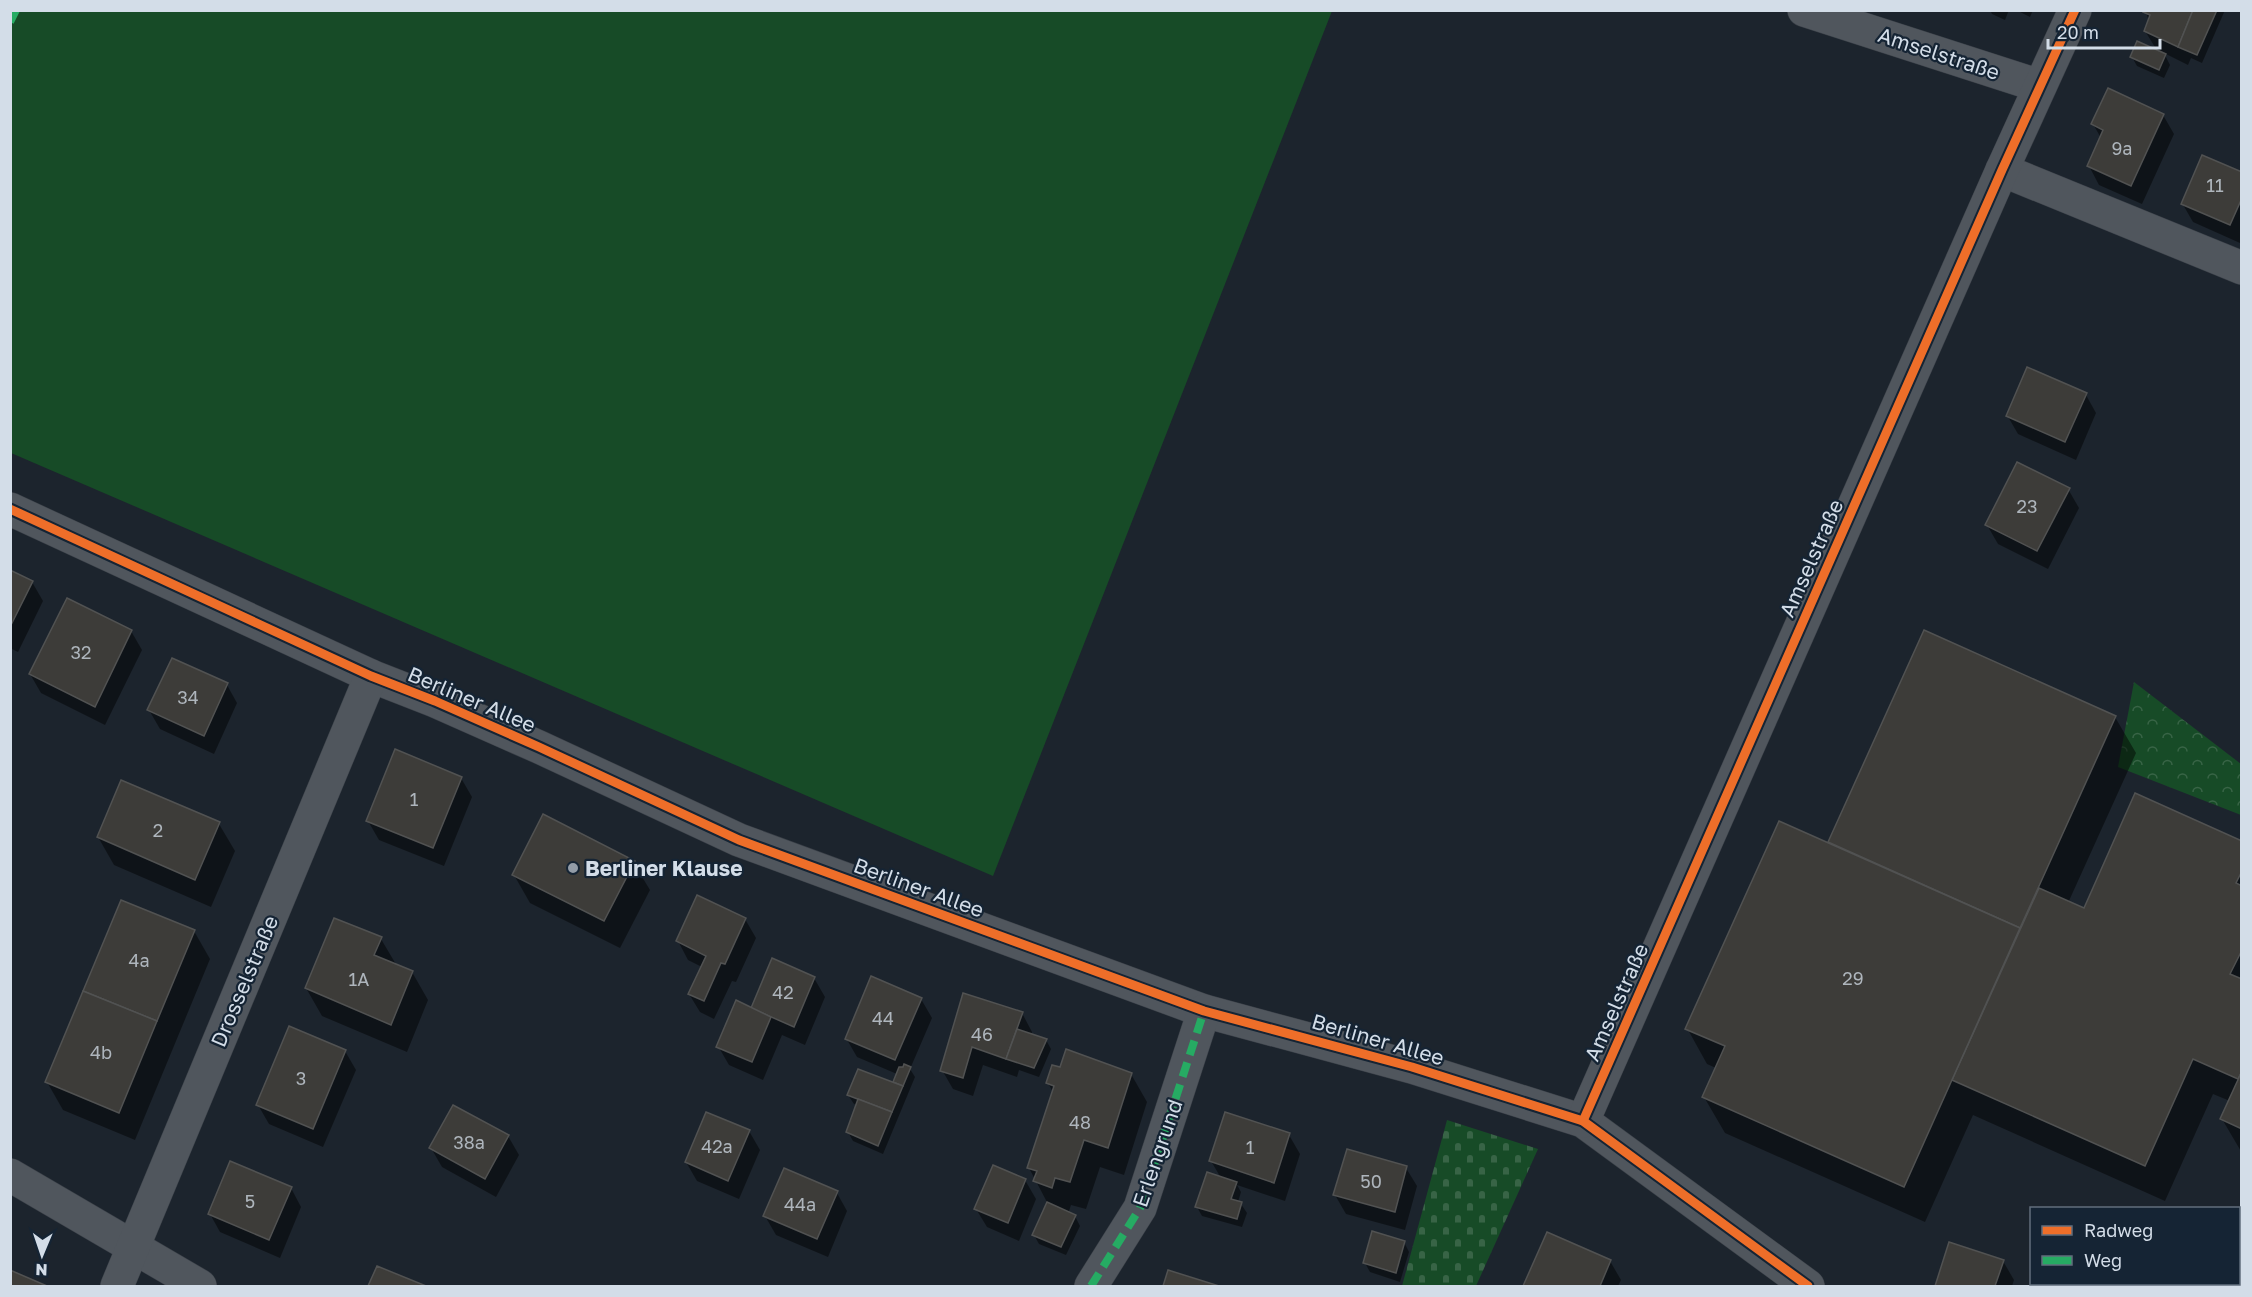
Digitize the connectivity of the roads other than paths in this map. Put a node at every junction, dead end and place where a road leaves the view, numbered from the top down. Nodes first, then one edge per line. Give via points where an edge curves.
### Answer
1 (1804, 10) edge
2 (2075, 10) edge
3 (2040, 86) junction
4 (2002, 170) junction
5 (2241, 268) edge
6 (10, 509) edge
7 (371, 676) junction
8 (1204, 1011) junction
9 (1583, 1120) junction
10 (10, 1175) edge
11 (134, 1247) junction
12 (117, 1287) edge
13 (200, 1287) edge
14 (1091, 1287) edge
15 (1808, 1287) edge

1 - 3 street, Amselstraße
2 - 3 street, Amselstraße
3 - 4 street, Amselstraße
4 - 5 street
4 - 9 street, Amselstraße
6 - 7 street, Berliner Allee
7 - 8 street, Berliner Allee via 435,701 739,840
7 - 11 street, Drosselstraße
8 - 9 street, Berliner Allee via 1412,1067
8 - 14 street, Erlengrund via 1140,1208
9 - 15 street, Berliner Allee
10 - 11 street
11 - 12 street, Drosselstraße
11 - 13 street

